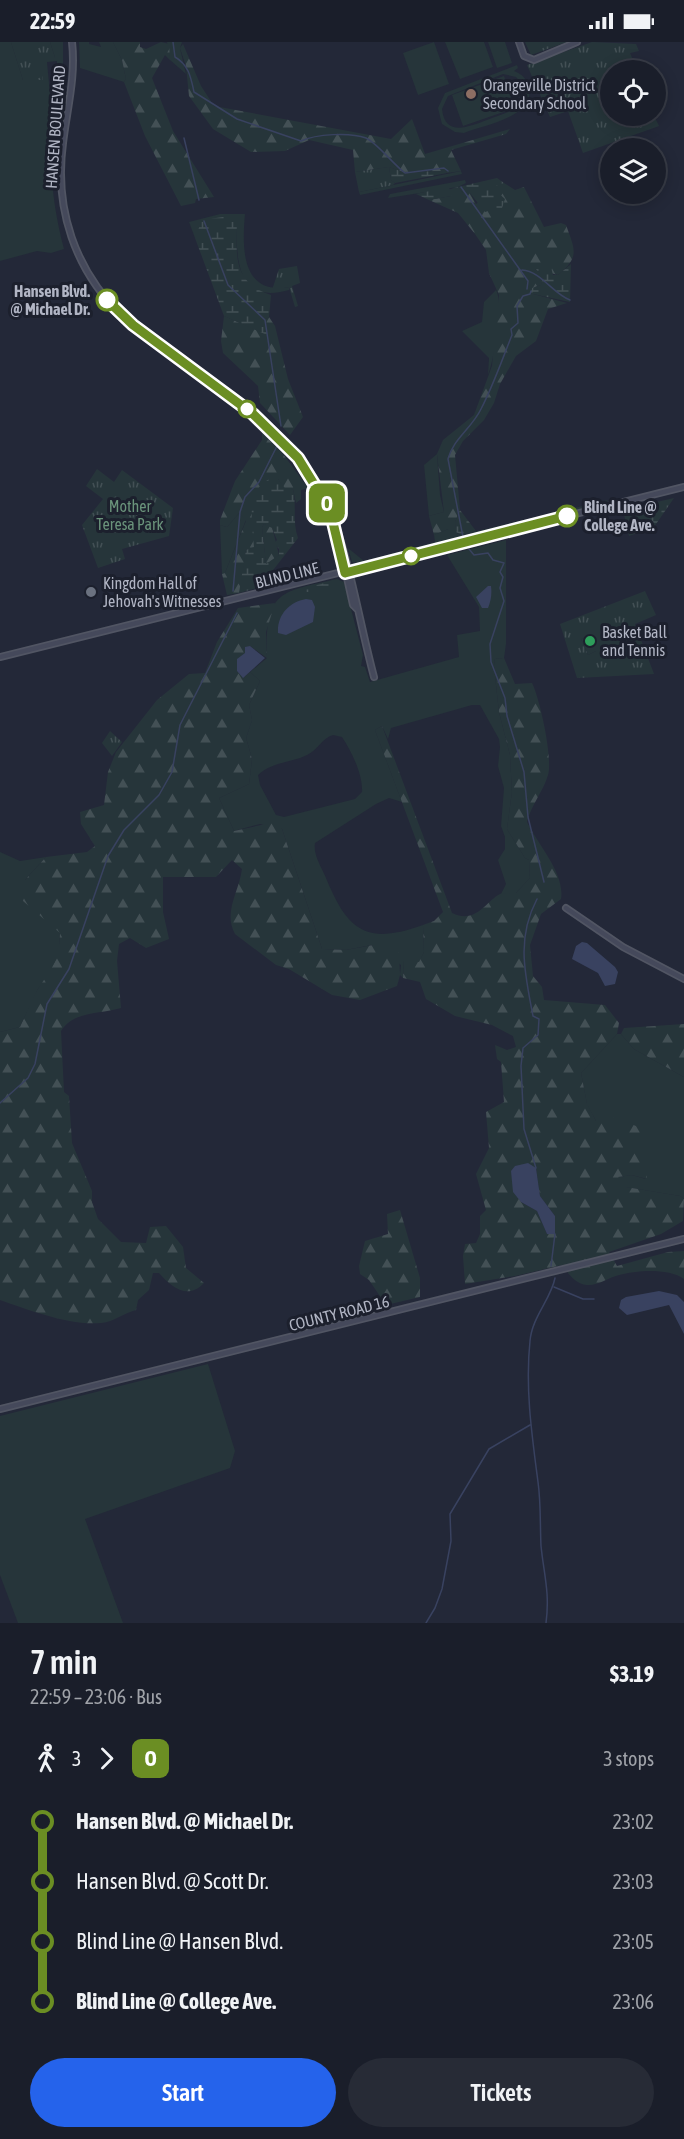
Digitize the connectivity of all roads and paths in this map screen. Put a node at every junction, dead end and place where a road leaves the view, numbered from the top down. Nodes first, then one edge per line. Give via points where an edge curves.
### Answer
1 (72, 42) edge
2 (519, 42) edge
3 (577, 42) edge
4 (684, 487) edge
5 (347, 572) junction
6 (0, 657) edge
7 (374, 677) dead end
8 (566, 908) dead end
9 (684, 979) edge
10 (684, 1239) edge
11 (0, 1409) edge

1 - 5 street, HANSEN BOULEVARD via 71,92 60,175 66,222 80,261 122,316 278,435 312,477 330,510
2 - 3 street via 524,55 534,60
4 - 5 street, BLIND LINE
5 - 6 street, BLIND LINE
5 - 7 street, HANSEN BOULEVARD
8 - 9 street via 623,946
10 - 11 street, COUNTY ROAD 16

